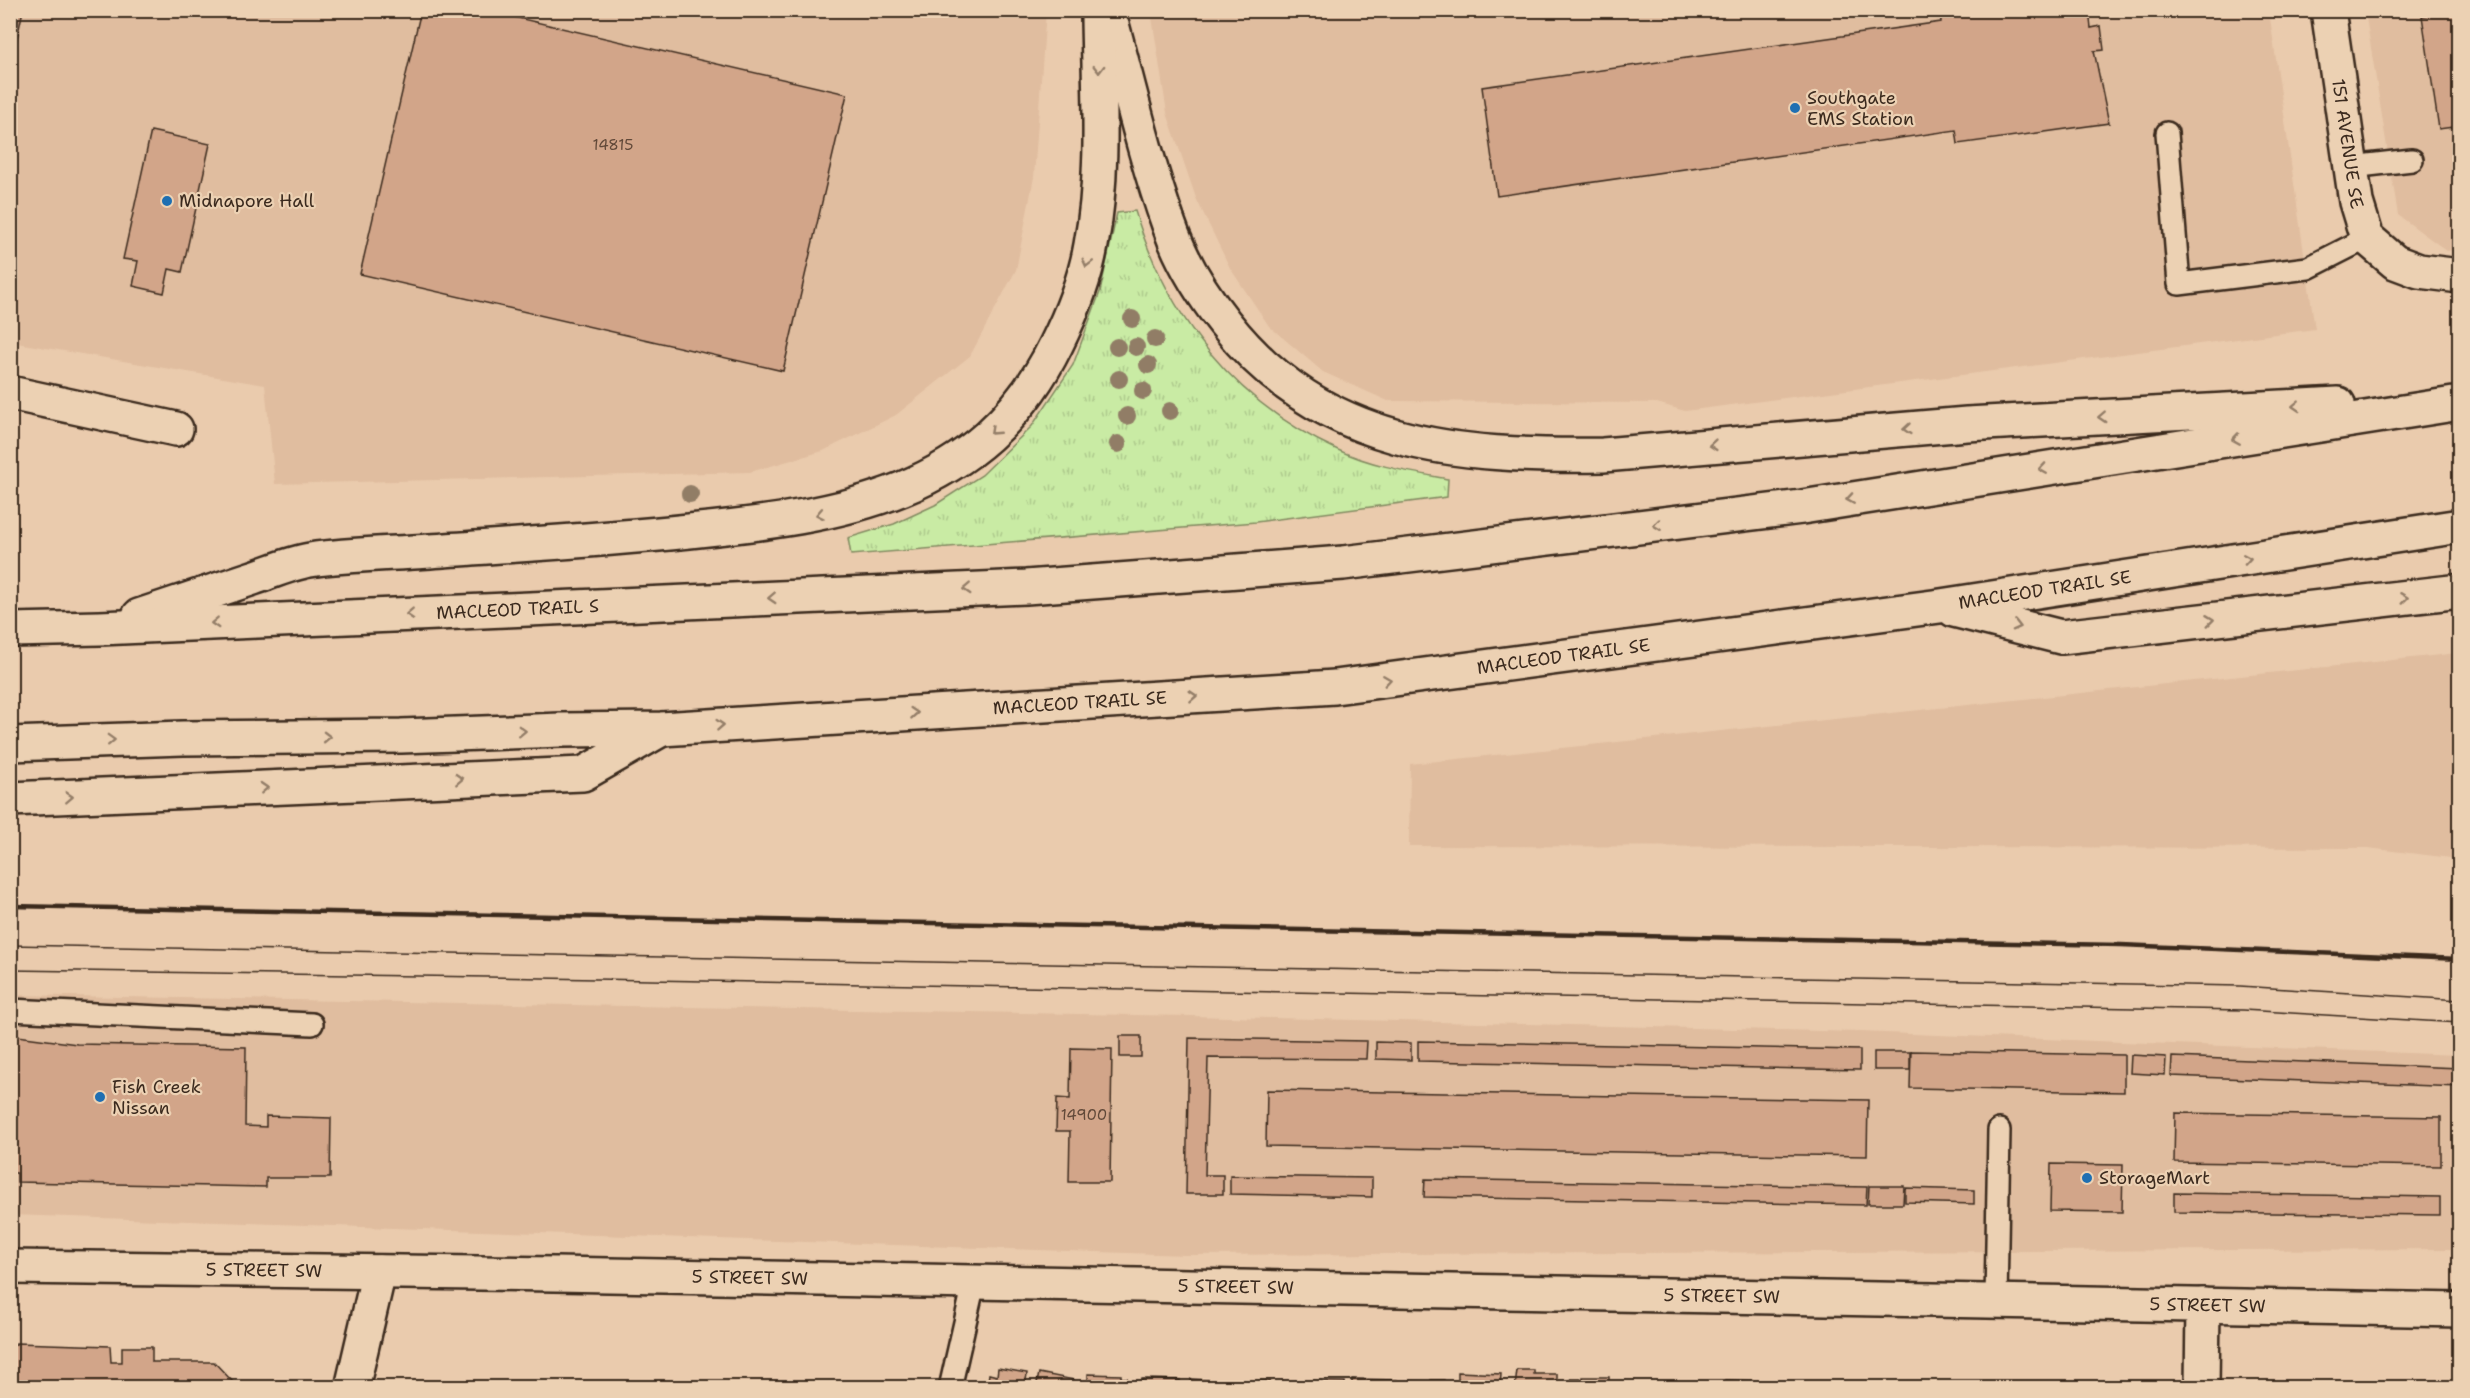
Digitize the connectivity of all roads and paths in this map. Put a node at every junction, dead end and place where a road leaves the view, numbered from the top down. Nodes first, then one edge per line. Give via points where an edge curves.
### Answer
1 (1098, 10) edge
2 (1108, 10) edge
3 (2328, 10) edge
4 (2167, 132) dead end
5 (2412, 160) dead end
6 (2350, 167) junction
7 (2367, 238) junction
8 (2460, 276) edge
9 (10, 393) edge
10 (2460, 398) edge
11 (2460, 404) edge
12 (176, 429) dead end
13 (2460, 526) edge
14 (2460, 591) edge
15 (1940, 606) junction
16 (100, 628) junction
17 (10, 630) edge
18 (661, 729) junction
19 (10, 744) edge
20 (10, 799) edge
21 (10, 1010) edge
22 (312, 1024) dead end
23 (1999, 1130) dead end
24 (10, 1267) edge
25 (379, 1272) junction
26 (974, 1283) junction
27 (1996, 1301) junction
28 (2204, 1305) junction
29 (2460, 1310) edge
30 (352, 1388) edge
31 (950, 1388) edge
32 (2202, 1388) edge

1 -> 16 main road via 1099,156 1092,244 1082,285 1047,364 1021,405 955,462 878,499 766,524 308,560
10 -> 2 main road via 1967,424 1603,454 1471,450 1396,438 1359,426 1295,392 1236,338 1212,307 1188,269 1169,226
3 - 6 main road, 151 AVENUE SE
4 - 7 lane via 2179,285 2308,268
5 - 6 lane
6 - 7 main road, 151 AVENUE SE
7 - 8 main road via 2395,262 2419,271
9 - 12 main road
11 -> 16 main road, MACLEOD TRAIL S via 1802,507 1342,563 1026,587
15 -> 13 main road, MACLEOD TRAIL SE
15 -> 14 main road via 2061,637
18 -> 15 main road, MACLEOD TRAIL SE via 1335,687
16 - 17 main road, MACLEOD TRAIL S
19 -> 18 main road
20 -> 18 main road via 583,774
21 - 22 lane
23 - 27 lane
24 - 25 main road, 5 STREET SW
25 - 26 main road, 5 STREET SW
25 - 30 main road
26 - 27 main road, 5 STREET SW
26 - 31 lane
27 - 28 main road, 5 STREET SW
28 - 29 main road, 5 STREET SW
28 - 32 main road

